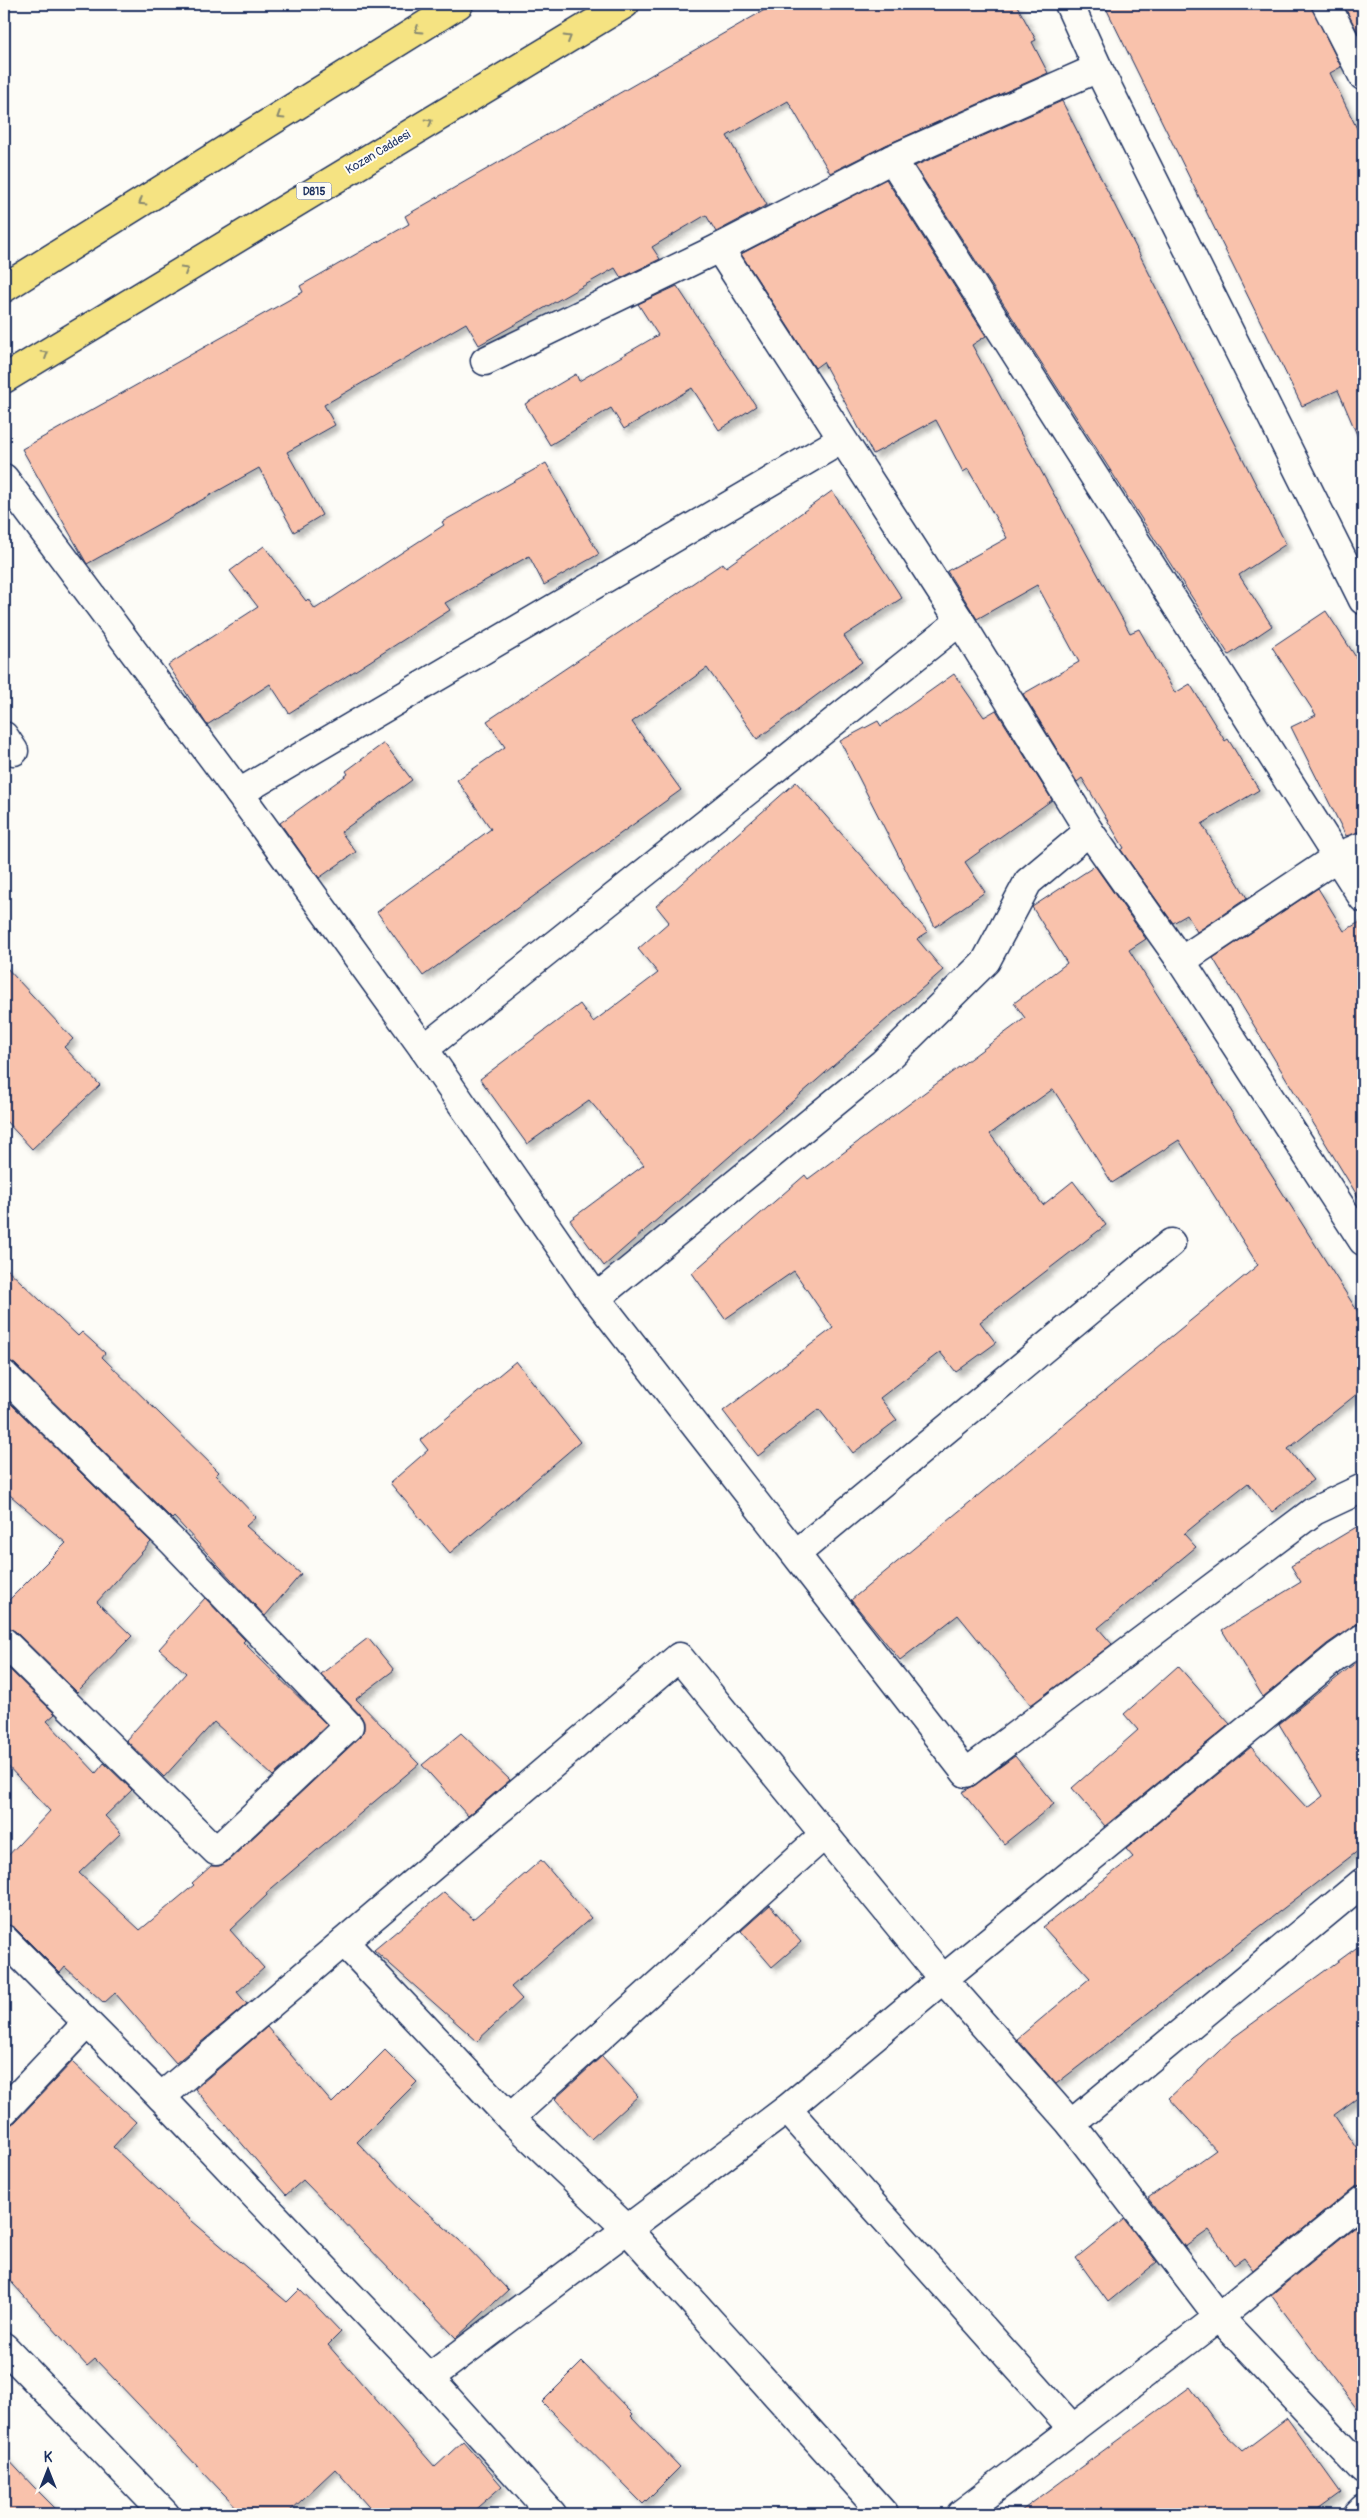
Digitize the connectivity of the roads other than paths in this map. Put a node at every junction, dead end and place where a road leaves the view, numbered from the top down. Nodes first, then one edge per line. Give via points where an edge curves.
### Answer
1 (459, 4) edge
2 (625, 4) edge
3 (1070, 4) edge
4 (1326, 4) edge
5 (1098, 68) junction
6 (1363, 76) edge
7 (892, 159) junction
8 (719, 248) junction
9 (4, 288) edge
10 (485, 361) dead end
11 (4, 379) edge
12 (841, 440) junction
13 (4, 478) edge
14 (1356, 566) edge
15 (1363, 600) edge
16 (960, 621) junction
17 (240, 793) junction
18 (1089, 831) junction
19 (1363, 846) edge
20 (1337, 858) junction
21 (1363, 898) edge
22 (1181, 961) junction
23 (424, 1049) junction
24 (1363, 1241) edge
25 (1171, 1243) dead end
26 (596, 1298) junction
27 (4, 1375) edge
28 (1363, 1488) edge
29 (797, 1554) junction
30 (1363, 1638) edge
31 (4, 1642) edge
32 (824, 1834) junction
33 (1363, 1882) edge
34 (4, 1939) edge
35 (344, 1942) junction
36 (943, 1979) junction
37 (86, 2024) junction
38 (162, 2097) junction
39 (787, 2109) junction
40 (4, 2111) edge
41 (510, 2118) junction
42 (1071, 2124) junction
43 (1363, 2200) edge
44 (628, 2230) junction
45 (1219, 2317) junction
46 (4, 2346) edge
47 (429, 2378) junction
48 (1074, 2429) junction
49 (1363, 2470) edge
50 (1363, 2509) edge
51 (549, 2513) edge
52 (165, 2514) edge
53 (884, 2514) edge
54 (961, 2514) edge
55 (1358, 2514) edge

1 -> 9 highway
11 -> 2 highway, Kozan Caddesi / D815
3 - 5 street
4 - 6 street
5 - 7 street
5 - 14 street
7 - 8 street
7 - 20 street
8 - 10 street
8 - 12 street
12 - 16 street
12 - 17 street
13 - 17 street
14 - 15 street
16 - 18 street
16 - 23 street
17 - 23 street
18 - 22 street
18 - 26 street via 1028,882 986,961 883,1063
19 - 20 street
20 - 21 street
20 - 22 street
22 - 24 street
23 - 26 street
25 - 29 street
26 - 29 street
27 - 31 street via 174,1544 349,1726 216,1850
28 - 29 street via 1314,1511 966,1773
30 - 36 street
32 - 35 street via 679,1657
32 - 36 street
32 - 41 street
33 - 42 street
34 - 37 street
35 - 38 street
35 - 41 street
36 - 39 street
36 - 42 street
37 - 38 street
37 - 40 street
38 - 47 street
39 - 44 street
39 - 48 street
41 - 44 street
42 - 45 street
43 - 45 street
44 - 47 street
44 - 53 street
45 - 48 street
45 - 49 street
46 - 52 street
47 - 51 street
48 - 54 street
50 - 55 street

